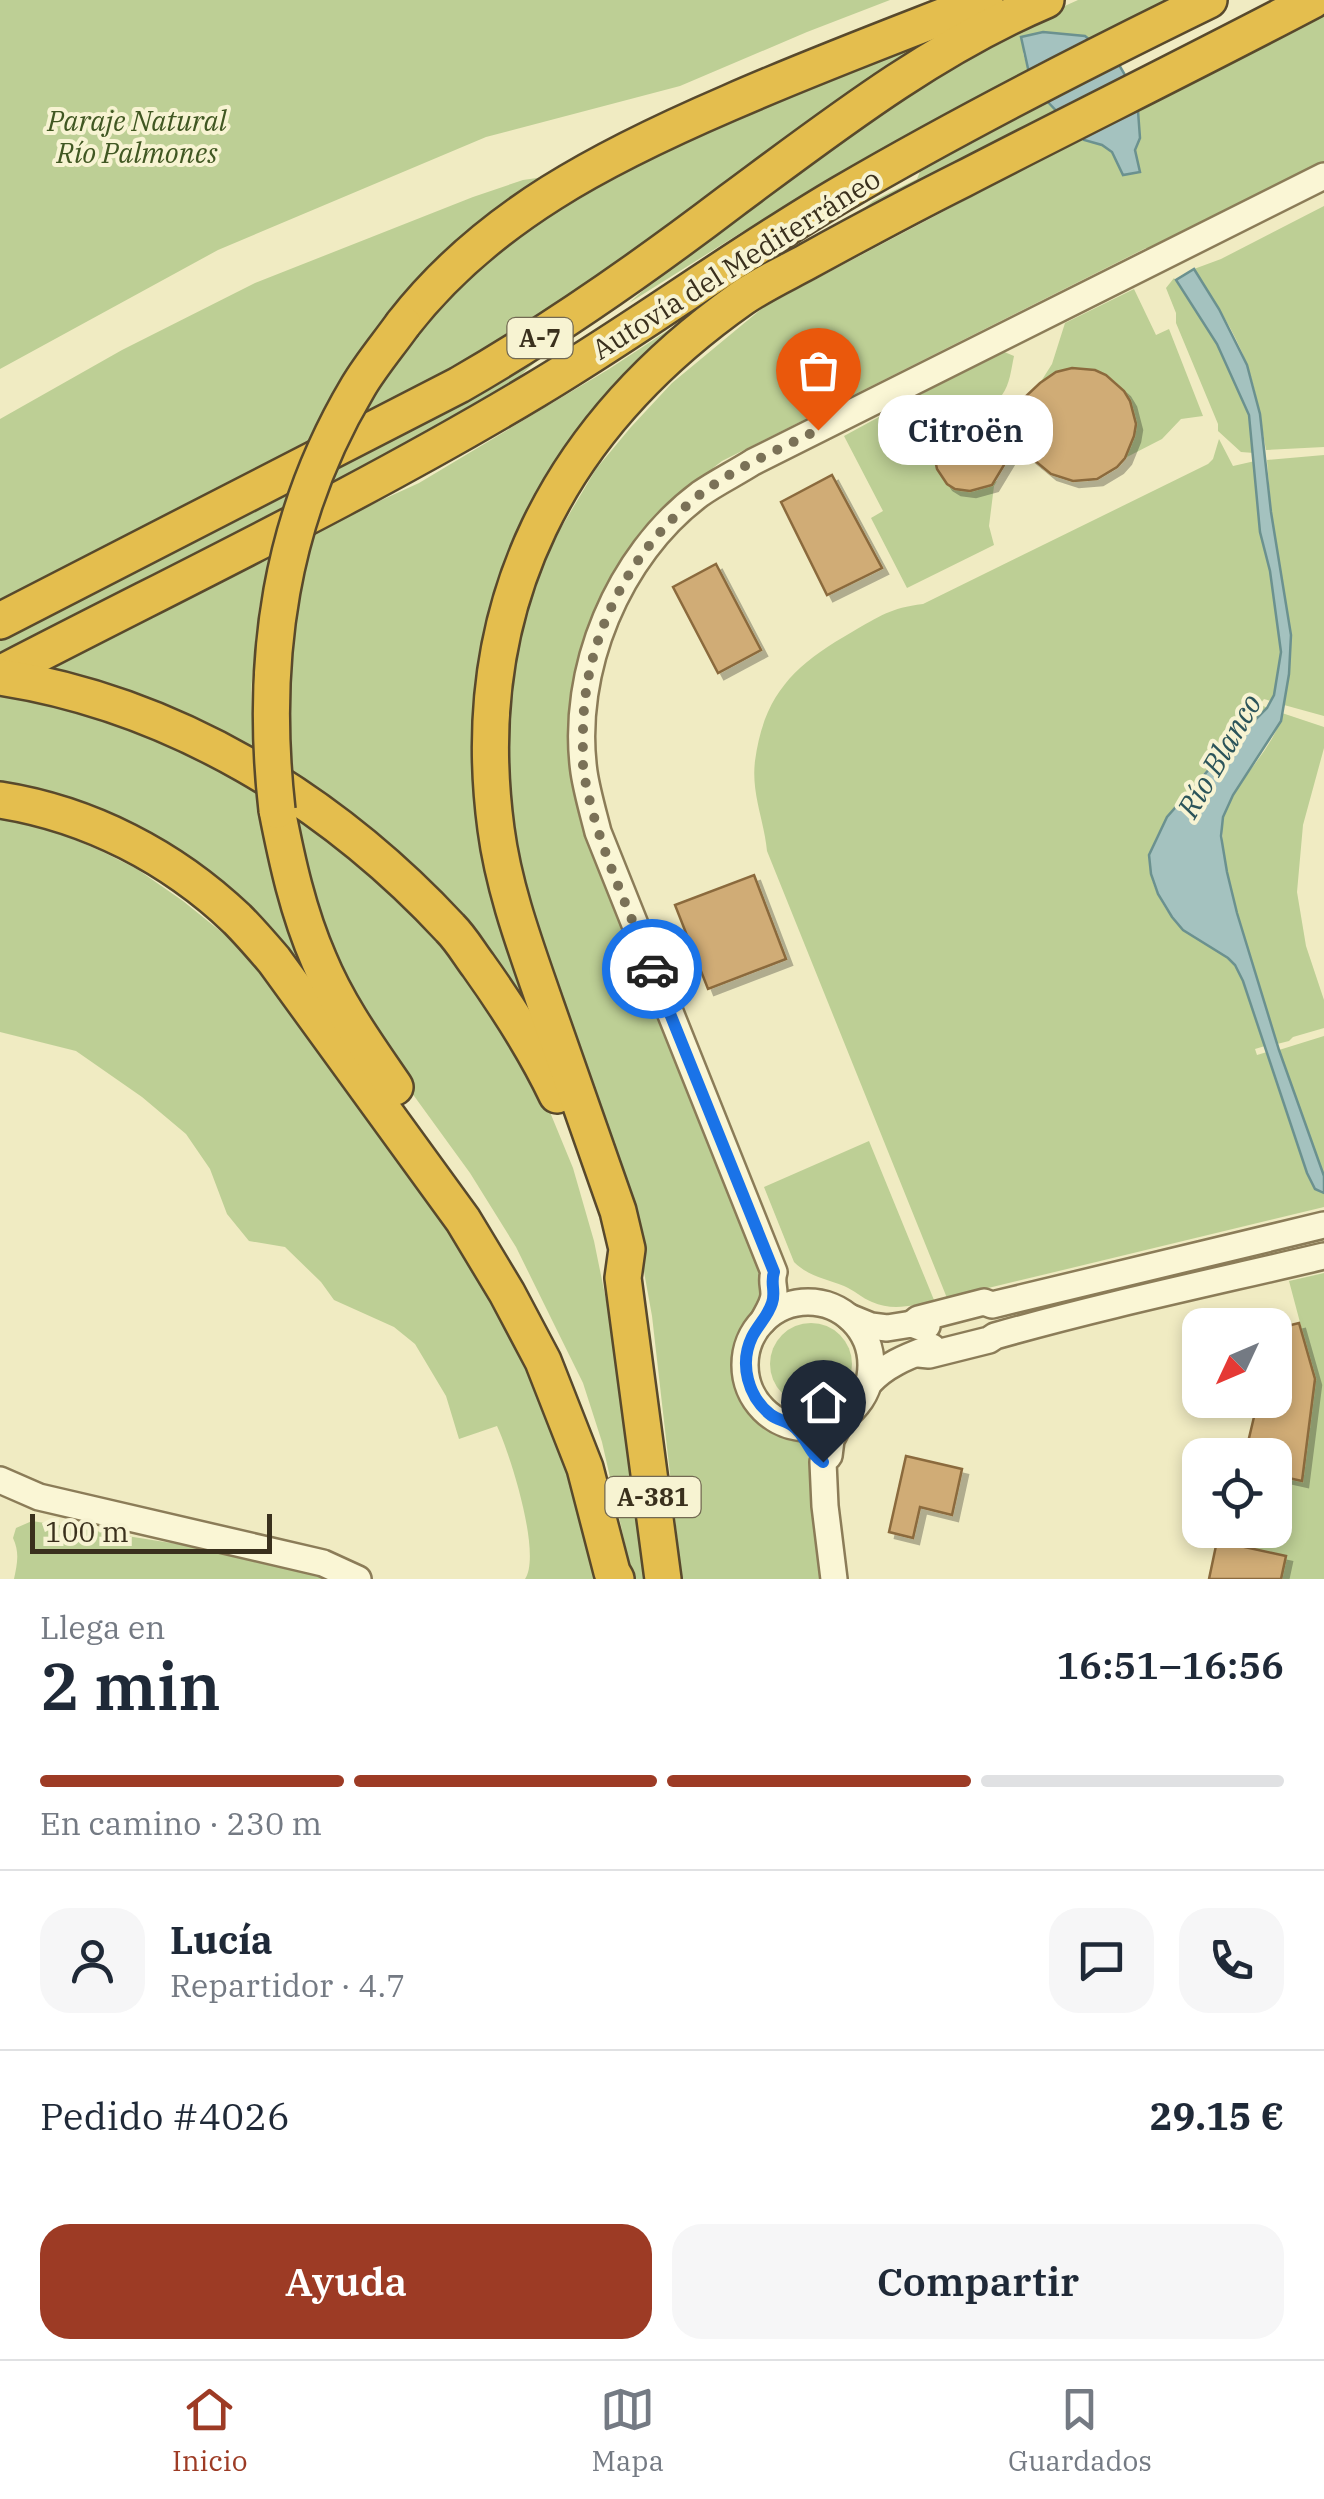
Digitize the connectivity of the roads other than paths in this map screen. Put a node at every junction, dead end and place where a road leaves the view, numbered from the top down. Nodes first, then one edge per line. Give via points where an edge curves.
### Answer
1 (985, 0) edge
2 (1046, 0) edge
3 (1209, 0) edge
4 (1313, 0) edge
5 (1324, 9) edge
6 (1232, 42) junction
7 (1324, 176) edge
8 (0, 621) edge
9 (0, 675) edge
10 (0, 800) edge
11 (1324, 1225) edge
12 (1324, 1256) edge
13 (1168, 1263) junction
14 (774, 1272) junction
15 (623, 1278) junction
16 (1163, 1295) junction
17 (836, 1310) junction
18 (763, 1321) junction
19 (868, 1384) junction
20 (844, 1417) junction
21 (793, 1426) junction
22 (823, 1462) junction
23 (0, 1480) edge
24 (358, 1579) edge
25 (620, 1579) edge
26 (663, 1579) edge
27 (834, 1579) edge

1 - 25 highway, bridge via 623,151 512,218 443,278 360,384 292,540 278,602 270,727 277,810 294,888 319,960 365,1044 507,1254 580,1414 610,1509 624,1569
2 - 8 highway, Autovía del Mediterráneo / A-7 via 906,74 609,292 508,357
3 - 9 highway, Autovía del Mediterráneo / A-7 via 1022,93 839,196 473,426
4 - 6 highway
5 - 6 highway
6 - 15 highway via 746,295 614,411 555,494 507,612 490,720 490,773 507,888 618,1212 627,1249
7 - 14 street via 753,462 700,495 654,538 619,589 594,647 583,708 591,804
9 - 15 highway via 102,700 201,740 303,798 378,857 452,930 537,1054 590,1175 610,1254
10 - 25 highway via 86,821 136,846 190,879 274,960 463,1220 508,1293 585,1468 612,1572
11 - 13 street
12 - 16 street
13 - 16 street
13 - 17 street via 920,1327 871,1326
14 - 17 street via 800,1294
14 - 18 street
15 - 26 highway, A-381
16 - 19 street via 919,1354 894,1362
17 - 18 street via 811,1302
17 - 19 street via 856,1325 869,1348
18 - 21 street via 746,1356 748,1382 760,1405
19 - 20 street
20 - 21 street via 819,1427
20 - 22 street
21 - 22 street
22 - 27 street
23 - 24 street via 39,1497 323,1563

